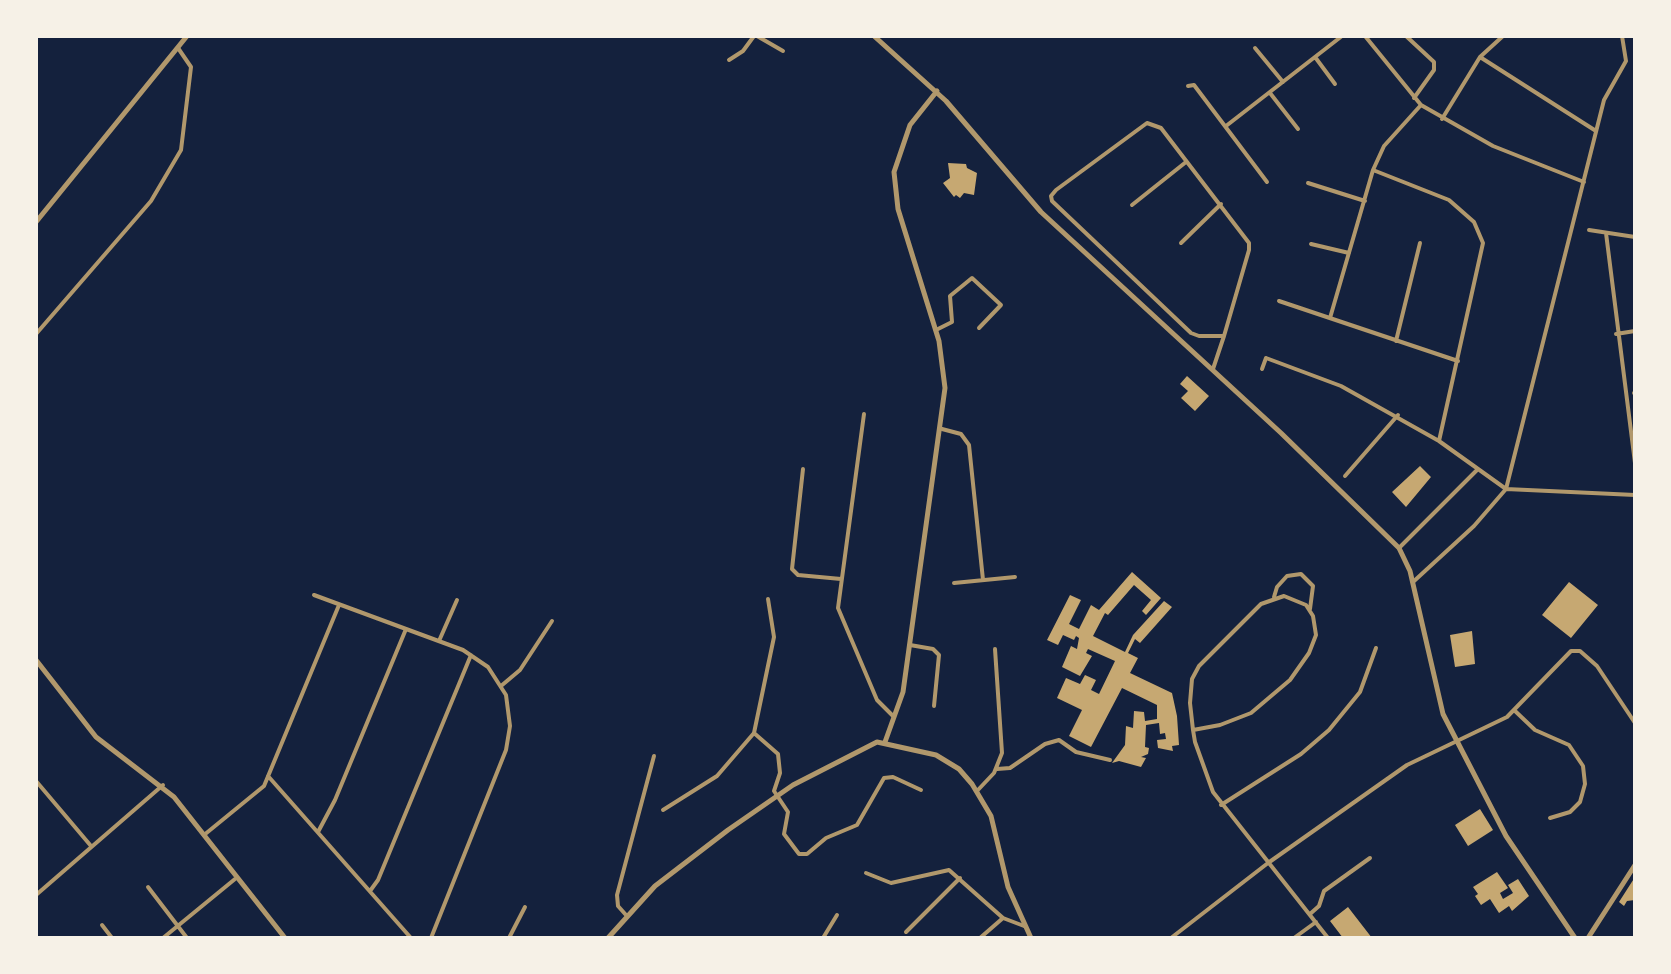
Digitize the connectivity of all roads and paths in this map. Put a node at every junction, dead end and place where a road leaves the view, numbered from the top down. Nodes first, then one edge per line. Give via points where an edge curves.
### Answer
1 (187, 36) edge
2 (755, 36) edge
3 (874, 36) edge
4 (1331, 36) edge
5 (1342, 36) edge
6 (1365, 36) edge
7 (1406, 36) edge
8 (1503, 36) edge
9 (1622, 36) edge
10 (1335, 42) junction
11 (178, 48) junction
12 (1255, 48) dead end
13 (783, 51) dead end
14 (1315, 57) junction
15 (1480, 57) junction
16 (729, 60) dead end
17 (1283, 82) junction
18 (1335, 84) dead end
19 (1188, 86) dead end
20 (937, 91) junction
21 (1270, 92) junction
22 (1414, 98) junction
23 (1421, 105) junction
24 (1442, 119) junction
25 (1226, 126) junction
26 (1298, 129) dead end
27 (1596, 131) junction
28 (1186, 162) junction
29 (1373, 170) junction
30 (1267, 182) dead end
31 (1584, 182) junction
32 (1308, 183) dead end
33 (1365, 201) junction
34 (1221, 204) junction
35 (1132, 205) dead end
36 (36, 222) edge
37 (1589, 230) dead end
38 (1606, 233) junction
39 (1635, 237) edge
40 (1181, 243) dead end
41 (1420, 243) dead end
42 (1311, 244) dead end
43 (1349, 253) junction
44 (1279, 301) dead end
45 (1330, 318) junction
46 (979, 328) dead end
47 (936, 330) junction
48 (1635, 331) edge
49 (36, 334) edge
50 (1616, 334) junction
51 (1224, 336) junction
52 (1396, 341) junction
53 (1458, 361) junction
54 (1213, 369) junction
55 (1262, 369) dead end
56 (864, 414) dead end
57 (1398, 415) junction
58 (942, 429) junction
59 (1439, 441) junction
60 (1635, 463) edge
61 (803, 469) dead end
62 (1478, 469) junction
63 (1345, 476) dead end
64 (1506, 489) junction
65 (1635, 495) edge
66 (1399, 548) junction
67 (1015, 577) dead end
68 (841, 579) junction
69 (983, 580) junction
70 (1413, 582) junction
71 (954, 583) dead end
72 (314, 595) dead end
73 (1274, 597) junction
74 (768, 599) dead end
75 (457, 600) dead end
76 (340, 604) junction
77 (1310, 610) junction
78 (552, 621) dead end
79 (406, 629) junction
80 (439, 641) junction
81 (910, 645) junction
82 (1376, 648) dead end
83 (995, 649) dead end
84 (471, 655) junction
85 (36, 660) edge
86 (501, 686) junction
87 (934, 706) dead end
88 (1514, 710) junction
89 (894, 717) junction
90 (1635, 723) edge
91 (1193, 730) junction
92 (754, 733) junction
93 (1456, 741) junction
94 (885, 742) junction
95 (654, 756) dead end
96 (1110, 760) dead end
97 (997, 769) junction
98 (268, 776) junction
99 (36, 781) edge
100 (163, 785) junction
101 (921, 790) dead end
102 (977, 791) junction
103 (778, 795) junction
104 (1221, 805) junction
105 (663, 810) dead end
106 (1550, 818) dead end
107 (318, 832) junction
108 (204, 835) junction
109 (92, 847) junction
110 (1370, 858) dead end
111 (1268, 863) junction
112 (1635, 865) edge
113 (866, 873) dead end
114 (960, 878) junction
115 (235, 879) junction
116 (148, 887) dead end
117 (370, 891) junction
118 (36, 895) edge
119 (529, 914) dead end
120 (1310, 914) junction
121 (626, 915) junction
122 (837, 915) dead end
123 (1003, 918) junction
124 (1316, 922) junction
125 (102, 925) dead end
126 (178, 926) junction
127 (1024, 926) junction
128 (906, 932) dead end
129 (112, 938) edge
130 (163, 938) edge
131 (187, 938) edge
132 (285, 938) edge
133 (411, 938) edge
134 (431, 938) edge
135 (509, 938) edge
136 (608, 938) edge
137 (823, 938) edge
138 (980, 938) edge
139 (1031, 938) edge
140 (1171, 938) edge
141 (1294, 938) edge
142 (1328, 938) edge
143 (1575, 938) edge
144 (1588, 938) edge

1 - 11 street
2 - 13 street
2 - 16 street
3 - 20 street
4 - 10 street
5 - 10 street
6 - 22 street
7 - 22 street via 1434,62
8 - 15 street
9 - 27 street via 1626,61 1608,92
10 - 14 street
11 - 36 street
11 - 49 street via 191,71 181,150 151,201
12 - 17 street
14 - 17 street
14 - 18 street
15 - 24 street
15 - 27 street
17 - 21 street
19 - 25 street via 1194,85
20 - 47 street via 904,136 894,184
20 - 54 street via 1041,212
21 - 25 street
21 - 26 street
22 - 23 street
23 - 24 street
23 - 29 street via 1384,146
24 - 31 street
25 - 30 street
27 - 31 street
28 - 34 street
28 - 35 street
28 - 51 street via 1161,128 1147,123 1051,196 1060,211 1191,333
29 - 33 street
29 - 53 street via 1449,200 1474,222 1483,243
31 - 64 street
32 - 33 street
33 - 43 street
34 - 40 street
34 - 51 street via 1246,237 1249,250
37 - 38 street
38 - 39 street
38 - 50 street
41 - 52 street
42 - 43 street
43 - 45 street
44 - 45 street
45 - 52 street
46 - 47 street via 1001,305 972,278 950,296 951,323
47 - 58 street via 944,373
48 - 50 street
50 - 60 street
51 - 54 street
52 - 53 street
53 - 59 street
54 - 66 street
55 - 57 street via 1266,358 1291,366
56 - 68 street
57 - 59 street
57 - 63 street
58 - 69 street via 961,434 969,445
58 - 81 street
59 - 62 street
61 - 68 street via 792,570
62 - 64 street
62 - 66 street
64 - 65 street
64 - 70 street
66 - 70 street
67 - 69 street
68 - 89 street via 838,606 843,626 878,703
69 - 71 street
70 - 93 street via 1436,693
72 - 76 street
73 - 77 street via 1294,598
73 - 77 street via 1287,576 1302,575 1313,588
73 - 91 street via 1201,662 1190,690
74 - 92 street via 774,637
75 - 80 street
76 - 79 street
76 - 98 street
77 - 91 street via 1316,628 1313,644 1283,689 1240,718
78 - 86 street via 520,670
79 - 80 street
79 - 107 street
80 - 84 street
81 - 87 street via 934,649 940,657
81 - 89 street
82 - 104 street via 1360,692 1335,723 1301,754
83 - 97 street via 1002,750
84 - 86 street
84 - 117 street
85 - 100 street via 96,737
86 - 134 street via 510,719 506,750
88 - 90 street via 1566,653 1575,650 1599,668
88 - 93 street
88 - 106 street via 1535,730 1568,744 1582,762 1581,800 1570,812
89 - 94 street
91 - 104 street
92 - 103 street via 778,754
92 - 105 street via 717,776
93 - 111 street via 1407,765
93 - 143 street via 1506,836
94 - 102 street via 947,761
94 - 103 street via 861,747
95 - 121 street via 617,895
96 - 97 street via 1076,752 1059,740 1010,768
97 - 102 street
98 - 107 street
98 - 108 street via 258,792
99 - 109 street
100 - 108 street
100 - 109 street
101 - 103 street via 893,777 883,779 857,825 827,837 803,855 784,835 788,812
102 - 127 street via 991,816 1008,887
103 - 121 street via 676,869
104 - 111 street
107 - 117 street
108 - 115 street
109 - 118 street
110 - 120 street via 1324,891
111 - 120 street
111 - 140 street
112 - 144 street
113 - 114 street via 891,883 943,870
114 - 123 street
114 - 128 street
115 - 126 street
115 - 132 street
116 - 126 street
117 - 133 street
119 - 135 street via 524,909
120 - 124 street
121 - 136 street
122 - 137 street
123 - 127 street
123 - 138 street
124 - 141 street
124 - 142 street
125 - 129 street
126 - 130 street
126 - 131 street
127 - 139 street

